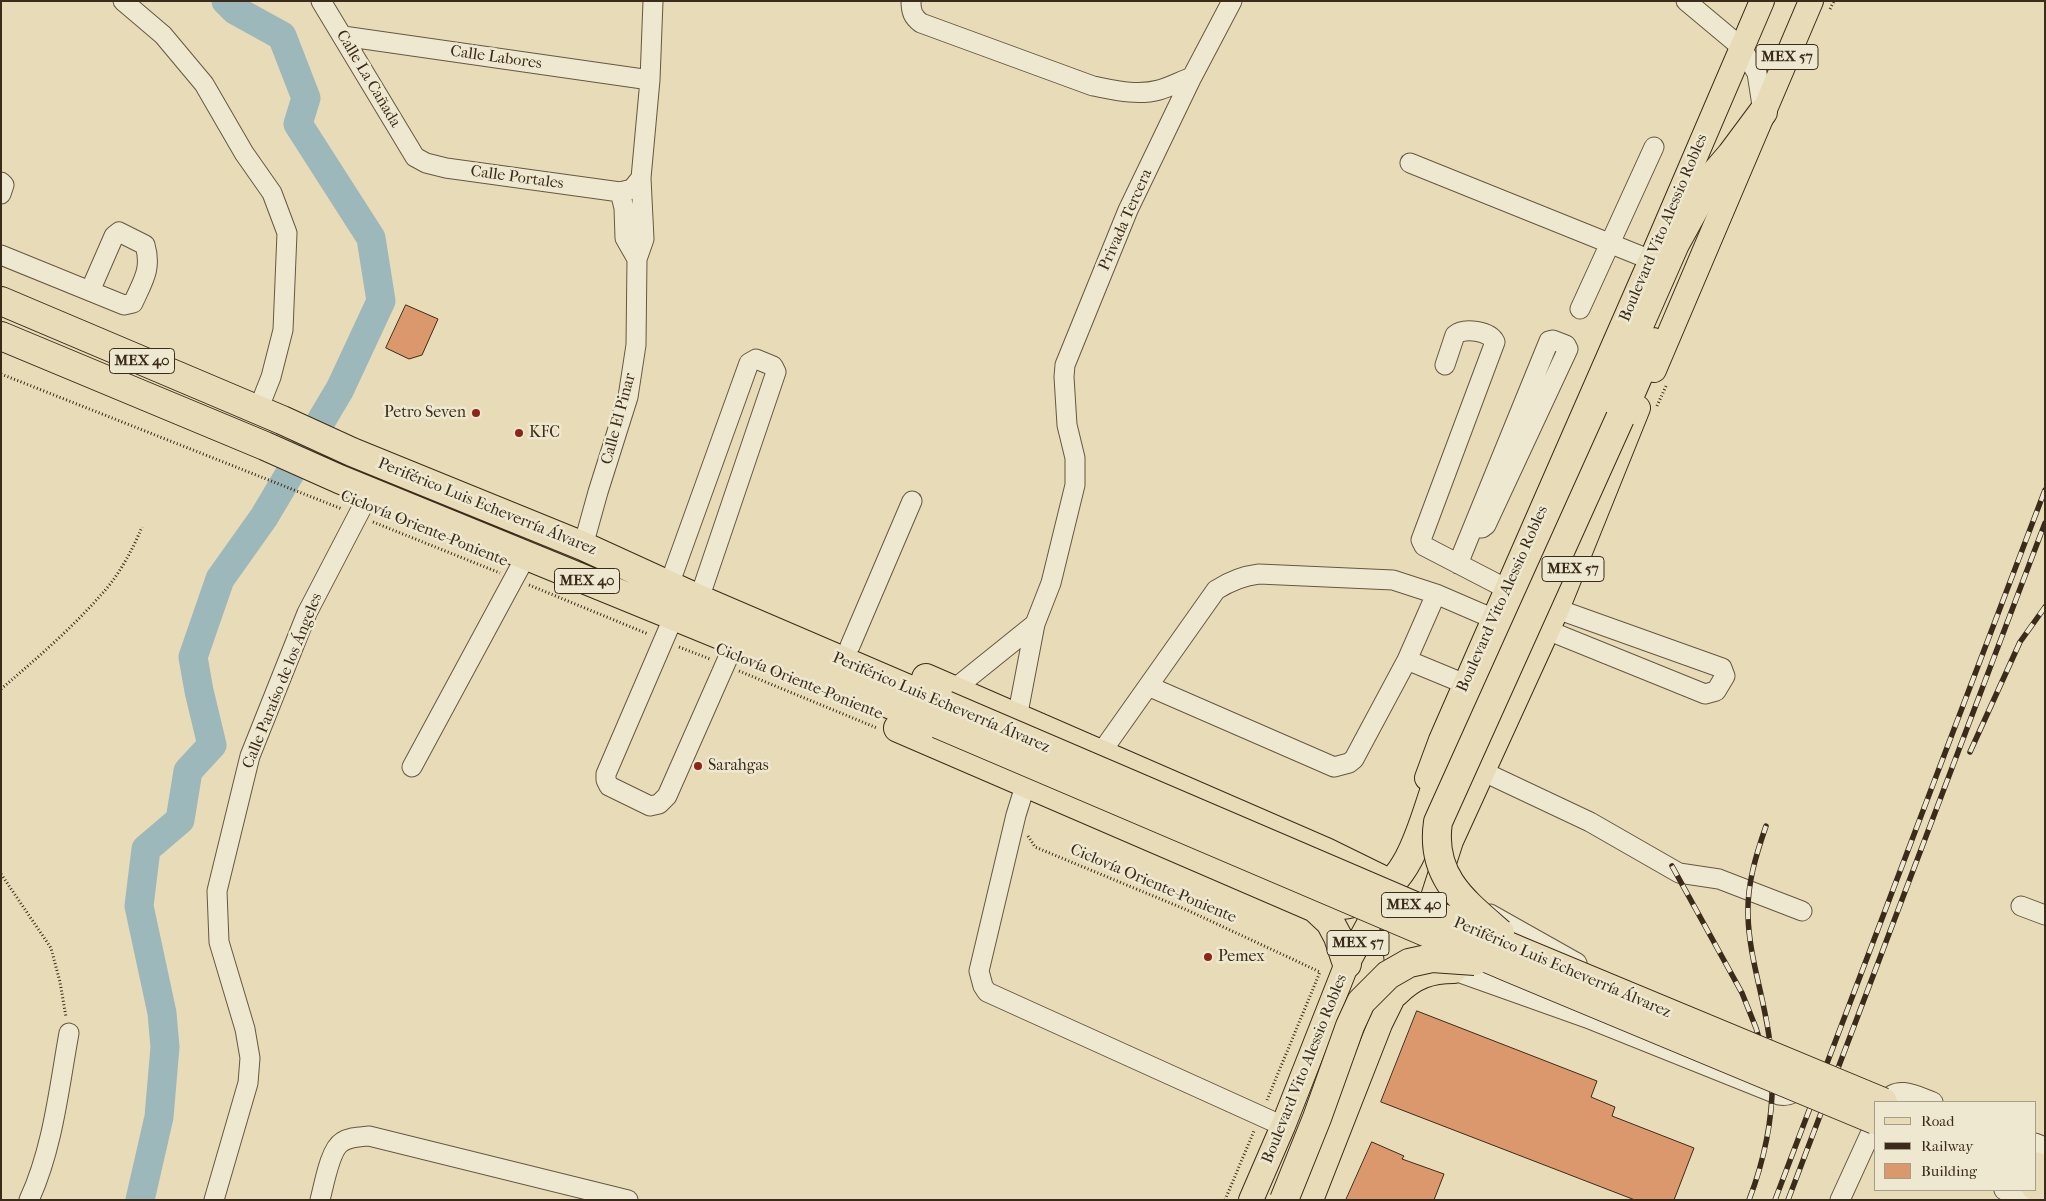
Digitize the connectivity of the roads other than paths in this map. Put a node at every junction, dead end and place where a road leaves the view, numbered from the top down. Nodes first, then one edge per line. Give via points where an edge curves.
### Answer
1 (123, 1) edge
2 (321, 1) edge
3 (653, 1) edge
4 (911, 1) edge
5 (1232, 1) edge
6 (1686, 1) edge
7 (1762, 1) edge
8 (1811, 1) edge
9 (342, 36) junction
10 (1741, 47) junction
11 (1192, 77) junction
12 (650, 80) junction
13 (1762, 112) junction
14 (1654, 146) dead end
15 (1731, 154) junction
16 (415, 157) joint
17 (1410, 163) dead end
18 (641, 178) junction
19 (1, 182) edge
20 (620, 192) junction
21 (1, 194) edge
22 (1610, 243) junction
23 (1, 255) edge
24 (637, 259) junction
25 (1651, 260) junction
26 (90, 291) dead end
27 (1, 301) edge
28 (1580, 309) dead end
29 (1, 336) edge
30 (1444, 364) dead end
31 (270, 415) junction
32 (370, 492) junction
33 (912, 501) dead end
34 (1474, 528) junction
35 (583, 546) junction
36 (1458, 564) junction
37 (520, 567) junction
38 (669, 585) junction
39 (1507, 589) junction
40 (1436, 594) junction
41 (700, 599) junction
42 (1494, 618) junction
43 (1552, 619) junction
44 (1036, 624) junction
45 (668, 628) junction
46 (792, 639) junction
47 (850, 646) junction
48 (730, 653) junction
49 (1407, 660) junction
50 (834, 682) junction
51 (1466, 684) junction
52 (1148, 686) junction
53 (946, 707) junction
54 (1017, 718) junction
55 (1100, 754) junction
56 (412, 766) dead end
57 (1484, 772) junction
58 (1026, 783) junction
59 (1451, 840) junction
60 (1326, 852) junction
61 (1390, 884) junction
62 (1476, 906) junction
63 (2021, 906) dead end
64 (1315, 908) junction
65 (1802, 911) dead end
66 (2045, 916) edge
67 (1415, 953) junction
68 (1515, 960) junction
69 (1347, 964) junction
70 (1454, 971) junction
71 (1397, 991) junction
72 (1331, 1006) junction
73 (1380, 1024) junction
74 (69, 1033) road end
75 (1891, 1099) edge
76 (1919, 1101) edge
77 (1283, 1126) junction
78 (1874, 1126) edge
79 (2006, 1191) edge
80 (29, 1200) edge
81 (214, 1200) edge
82 (320, 1200) edge
83 (628, 1200) edge
84 (1251, 1200) edge
85 (1284, 1200) edge
86 (1311, 1200) edge
87 (1840, 1200) edge
88 (2026, 1200) edge

1 - 31 street via 163,35 204,84 244,154 272,193 287,233 283,330 271,377
2 - 9 street, Calle La Cañada
3 - 12 street, Calle El Pinar
4 - 11 street via 914,18 921,23 1093,86 1138,93 1158,90
5 - 11 street, Privada Tercera
6 - 10 street
7 - 10 main road, Boulevard Vito Alessio Robles / MEX 57
8 - 13 main road, MEX 57
9 - 12 street, Calle Labores
9 - 16 street, Calle La Cañada
10 - 13 street via 1757,73
10 - 25 main road, Boulevard Vito Alessio Robles / MEX 57
11 - 44 street, Privada Tercera via 1128,210 1066,365 1067,425 1075,458 1075,485 1051,583
12 - 18 street, Calle El Pinar
13 - 15 highway
13 - 43 main road, MEX 57
14 - 22 street
15 - 61 highway via 1712,177 1675,244 1435,789 1413,848
15 - 68 highway, bridge via 1620,418 1438,822 1436,843 1449,884
16 - 20 street, Calle Portales via 446,168
17 - 22 street
18 - 20 street via 632,189
18 - 24 street, Calle El Pinar via 644,239
19 - 21 street via 4,185
20 - 24 street, Calle El Pinar via 625,238
22 - 25 street
22 - 28 street
23 - 26 street
24 - 35 street, Calle El Pinar via 636,346 628,397
25 - 39 main road, Boulevard Vito Alessio Robles / MEX 57
27 - 31 highway, Periférico Luis Echeverría Álvarez / MEX 40
29 - 32 highway, Periférico Luis Echeverría Álvarez / MEX 40
30 - 36 street via 1458,332 1464,330 1491,336 1495,342 1421,536 1424,546
31 - 35 highway, Periférico Luis Echeverría Álvarez / MEX 40
32 - 37 highway, Periférico Luis Echeverría Álvarez / MEX 40
32 - 81 street, Calle Paraíso de los Ángeles via 308,613 250,756 217,891 219,942 245,1029 250,1058 248,1083
33 - 47 street
34 - 34 street via 1550,342 1553,340 1566,345 1568,349 1486,525
34 - 36 street
35 - 38 highway, Periférico Luis Echeverría Álvarez / MEX 40
36 - 39 street
37 - 45 highway, Periférico Luis Echeverría Álvarez / MEX 40
37 - 56 street
38 - 41 highway, Periférico Luis Echeverría Álvarez / MEX 40
38 - 41 street via 749,364 756,360 773,366 776,372
39 - 42 main road, Boulevard Vito Alessio Robles / MEX 57
40 - 42 street
40 - 49 street
40 - 52 street via 1406,583 1376,578 1244,576 1216,590
41 - 46 highway, Periférico Luis Echeverría Álvarez / MEX 40
42 - 51 main road, Boulevard Vito Alessio Robles / MEX 57
43 - 43 street via 1705,694 1716,691 1724,676 1722,668
43 - 57 main road, MEX 57
44 - 53 street
44 - 54 street, Privada Tercera
45 - 48 highway, Periférico Luis Echeverría Álvarez / MEX 40
45 - 48 street via 606,774 609,786 650,806 659,804 667,796
46 - 47 highway
46 - 53 highway, Periférico Luis Echeverría Álvarez / MEX 40
47 - 53 highway
48 - 50 highway, Periférico Luis Echeverría Álvarez / MEX 40
49 - 51 street
49 - 52 street via 1354,759 1334,767
50 - 53 highway, Periférico Luis Echeverría Álvarez / MEX 40
50 - 58 highway via 869,714
51 - 61 main road, Boulevard Vito Alessio Robles / MEX 57 via 1441,740
52 - 55 street
53 - 54 highway
53 - 68 highway, Periférico Luis Echeverría Álvarez / MEX 40, bridge
54 - 55 highway
55 - 60 highway
57 - 59 main road, MEX 57
57 - 65 street via 1590,822 1680,873 1719,880
58 - 64 highway
58 - 77 street via 978,971 987,992
59 - 62 street via 1453,872
59 - 67 main road, MEX 57
60 - 61 highway
60 - 64 highway via 1333,863 1335,876 1326,901
61 - 64 highway via 1373,897
61 - 67 main road
61 - 69 main road, Boulevard Vito Alessio Robles / MEX 57
61 - 71 highway
62 - 70 street via 1455,915 1445,931 1443,949
62 - 70 street via 1576,962 1795,1055 1806,1068 1803,1081 1791,1094 1779,1095 1587,1018
63 - 66 street
64 - 69 highway via 1330,922
67 - 70 street
67 - 71 main road, MEX 57
68 - 75 highway, Periférico Luis Echeverría Álvarez / MEX 40, bridge
68 - 78 highway, Periférico Luis Echeverría Álvarez / MEX 40, bridge
68 - 85 highway, bridge via 1432,958 1409,963 1374,987 1361,1002 1350,1026
69 - 72 main road, Boulevard Vito Alessio Robles / MEX 57
70 - 71 main road via 1420,976
71 - 73 main road, MEX 57
72 - 73 main road via 1356,1005 1367,1010
72 - 77 main road, Boulevard Vito Alessio Robles
73 - 86 main road
74 - 80 street via 53,1125
75 - 76 street
77 - 84 main road, Boulevard Vito Alessio Robles
78 - 87 street
79 - 88 street
82 - 83 street via 333,1153 340,1142 369,1136

